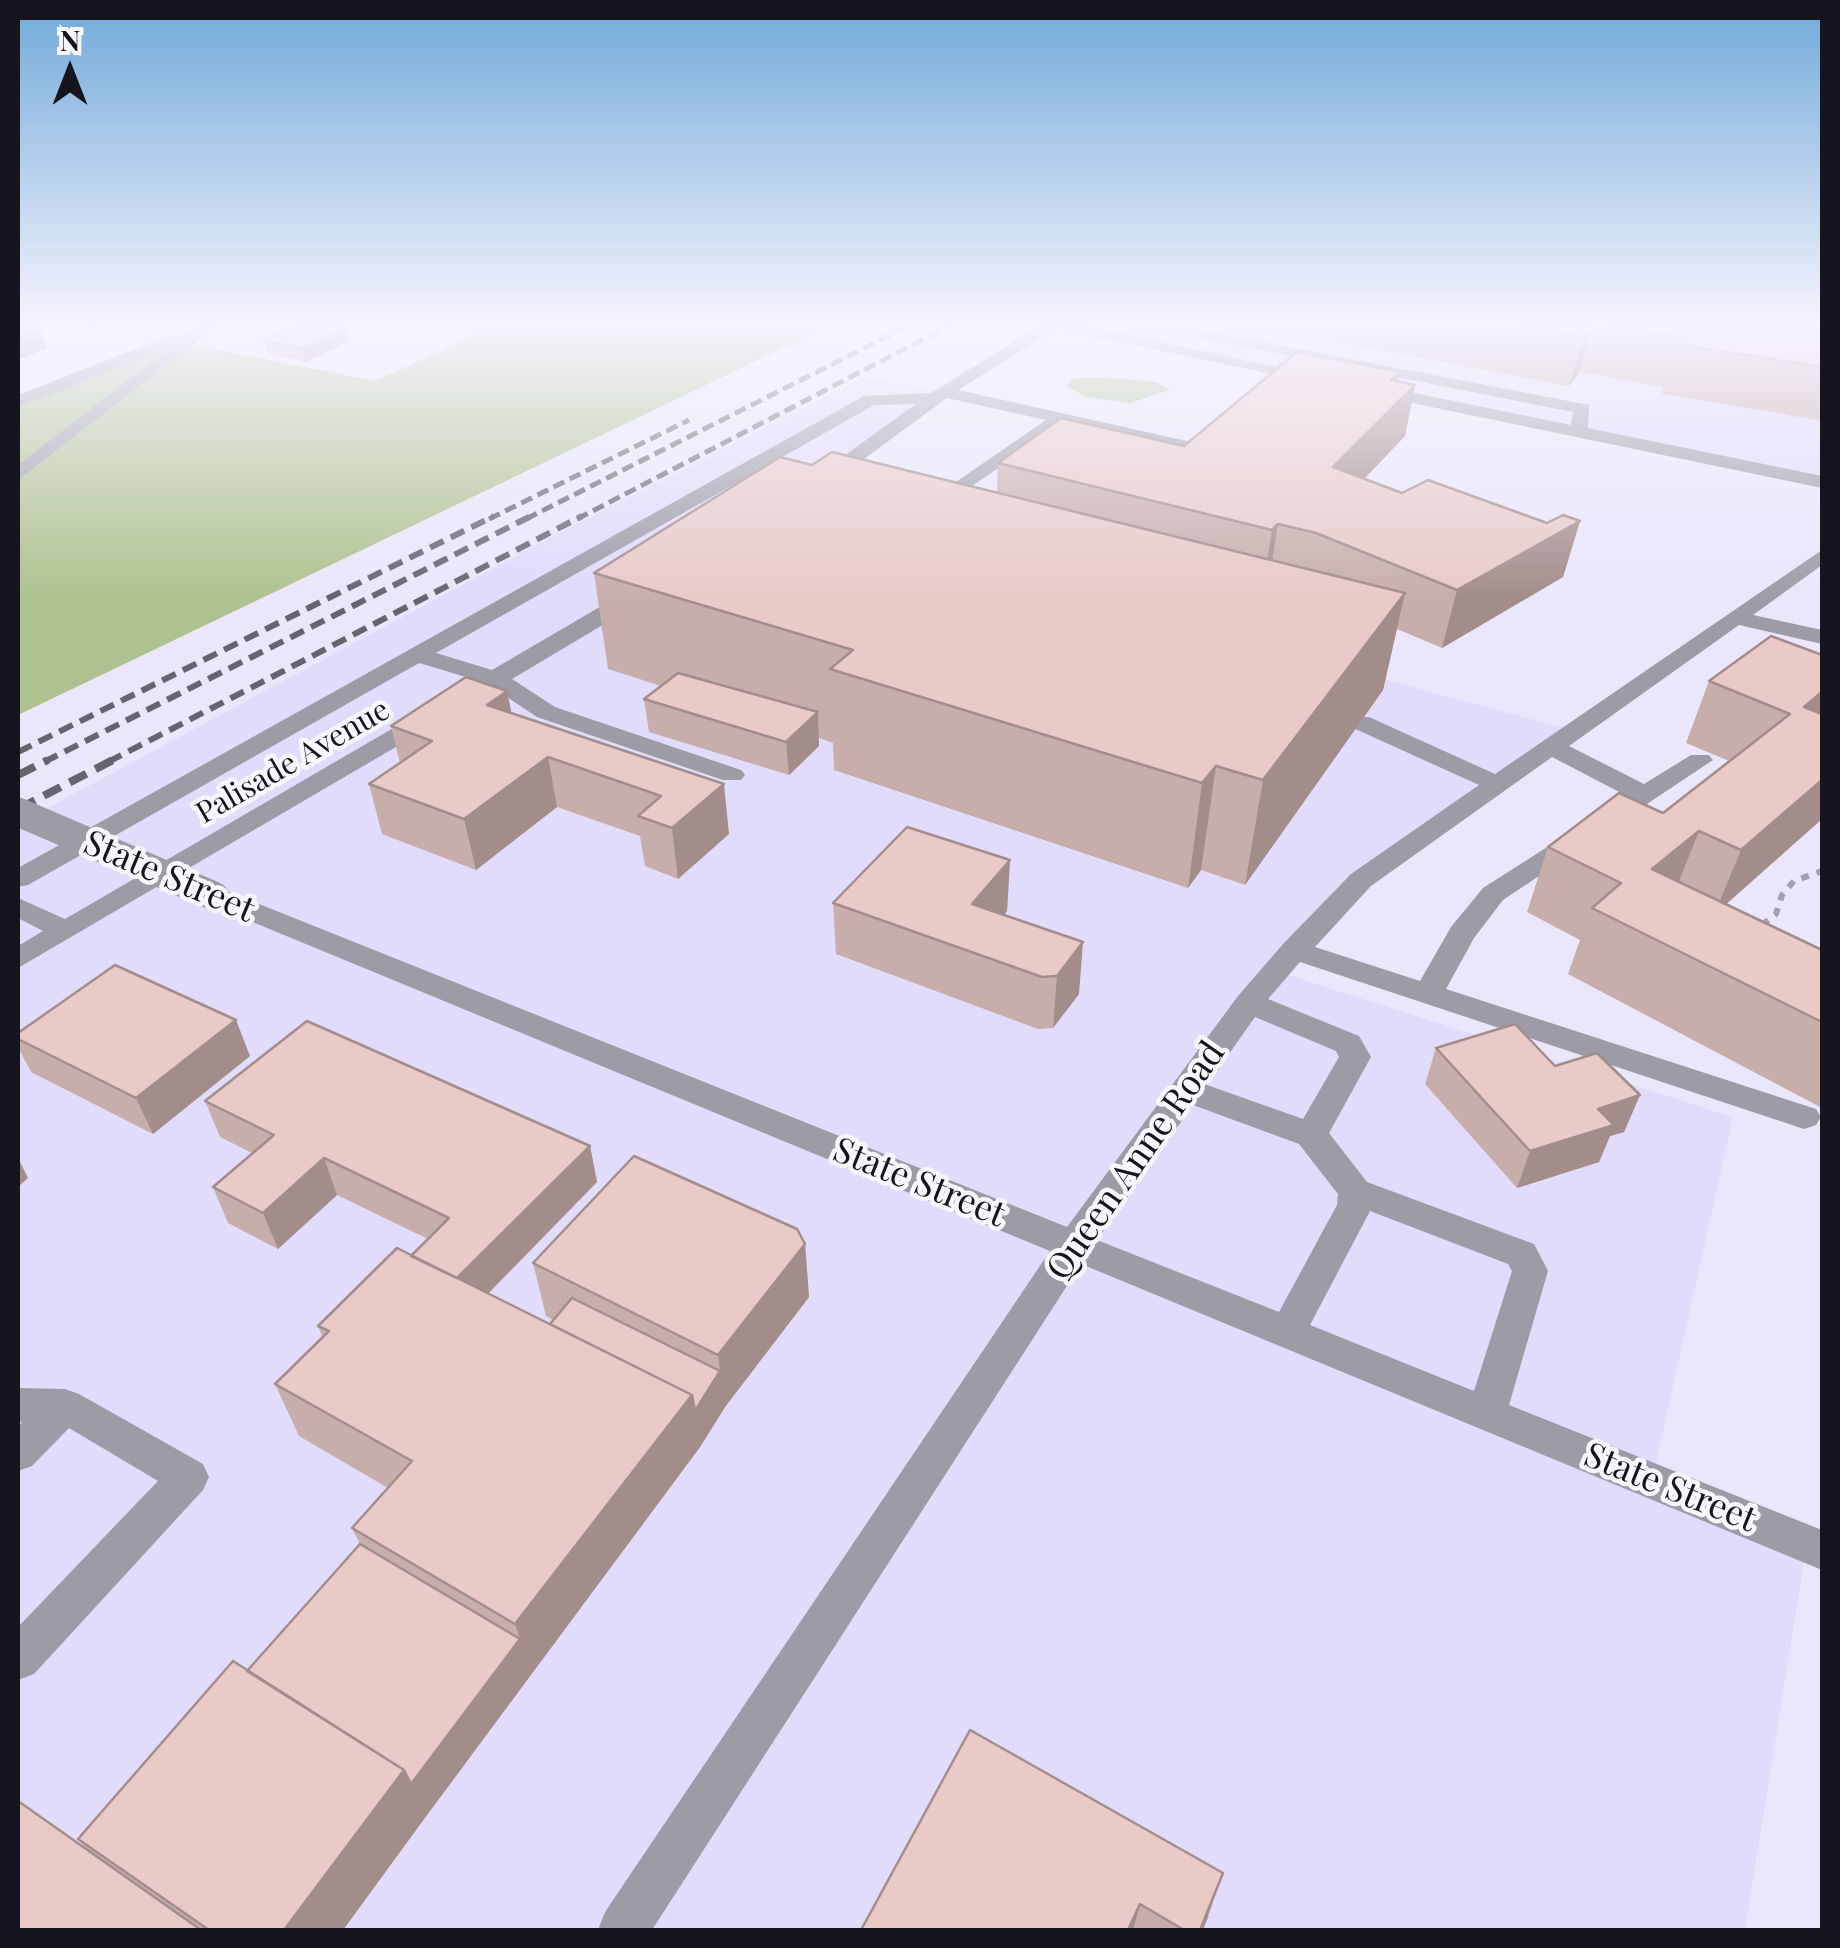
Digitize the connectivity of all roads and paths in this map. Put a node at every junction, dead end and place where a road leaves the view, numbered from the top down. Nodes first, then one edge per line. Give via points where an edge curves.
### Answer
1 (92, 416) edge
2 (842, 416) edge
3 (911, 416) edge
4 (1049, 416) edge
5 (1240, 416) edge
6 (1500, 416) edge
7 (1581, 416) edge
8 (1060, 418) junction
9 (1578, 432) junction
10 (18, 474) edge
11 (1822, 482) edge
12 (841, 499) edge
13 (923, 522) edge
14 (1822, 556) edge
15 (661, 581) edge
16 (1735, 618) junction
17 (1822, 637) edge
18 (416, 656) junction
19 (495, 678) junction
20 (1360, 722) edge
21 (1552, 747) junction
22 (1700, 760) dead end
23 (732, 775) dead end
24 (1499, 784) junction
25 (1646, 796) junction
26 (18, 812) edge
27 (1822, 871) edge
28 (18, 880) edge
29 (18, 907) edge
30 (1751, 927) edge
31 (66, 931) junction
32 (1294, 950) junction
33 (18, 959) edge
34 (1428, 994) junction
35 (1249, 1003) junction
36 (1186, 1090) junction
37 (1804, 1117) dead end
38 (1311, 1135) junction
39 (1355, 1191) junction
40 (1074, 1246) junction
41 (1288, 1333) junction
42 (18, 1405) edge
43 (65, 1406) junction
44 (1487, 1414) junction
45 (18, 1453) edge
46 (1822, 1550) edge
47 (18, 1658) edge
48 (624, 1930) edge

1 - 10 street
2 - 18 street
3 - 12 street via 809,490
4 - 8 street
5 - 8 street via 1200,449
6 - 9 street
7 - 9 street
8 - 13 street
9 - 11 street
14 - 16 street, Queen Anne Road
15 - 19 street, Palisade Avenue
16 - 17 street
16 - 21 street, Queen Anne Road
18 - 19 street
18 - 28 street
19 - 23 street via 546,712
19 - 31 street, Palisade Avenue
20 - 24 street
21 - 24 street, Queen Anne Road
21 - 25 street
22 - 25 street
24 - 32 street, Queen Anne Road via 1361,880
25 - 34 street via 1493,894 1461,934
26 - 40 street, State Street, bridge
27 - 30 path via 1794,880 1776,914
29 - 31 street
31 - 33 street, Palisade Avenue
32 - 34 street
32 - 35 street, Queen Anne Road
34 - 37 street
35 - 36 street, Queen Anne Road
35 - 38 street via 1348,1044 1354,1058
36 - 38 street
36 - 40 street, Queen Anne Road
38 - 39 street
39 - 41 street via 1355,1204
39 - 44 street via 1522,1254 1530,1271
40 - 41 street, State Street
40 - 48 street, Queen Anne Road
41 - 44 street, State Street
42 - 43 street
43 - 45 street
43 - 47 street via 189,1477
44 - 46 street, State Street

